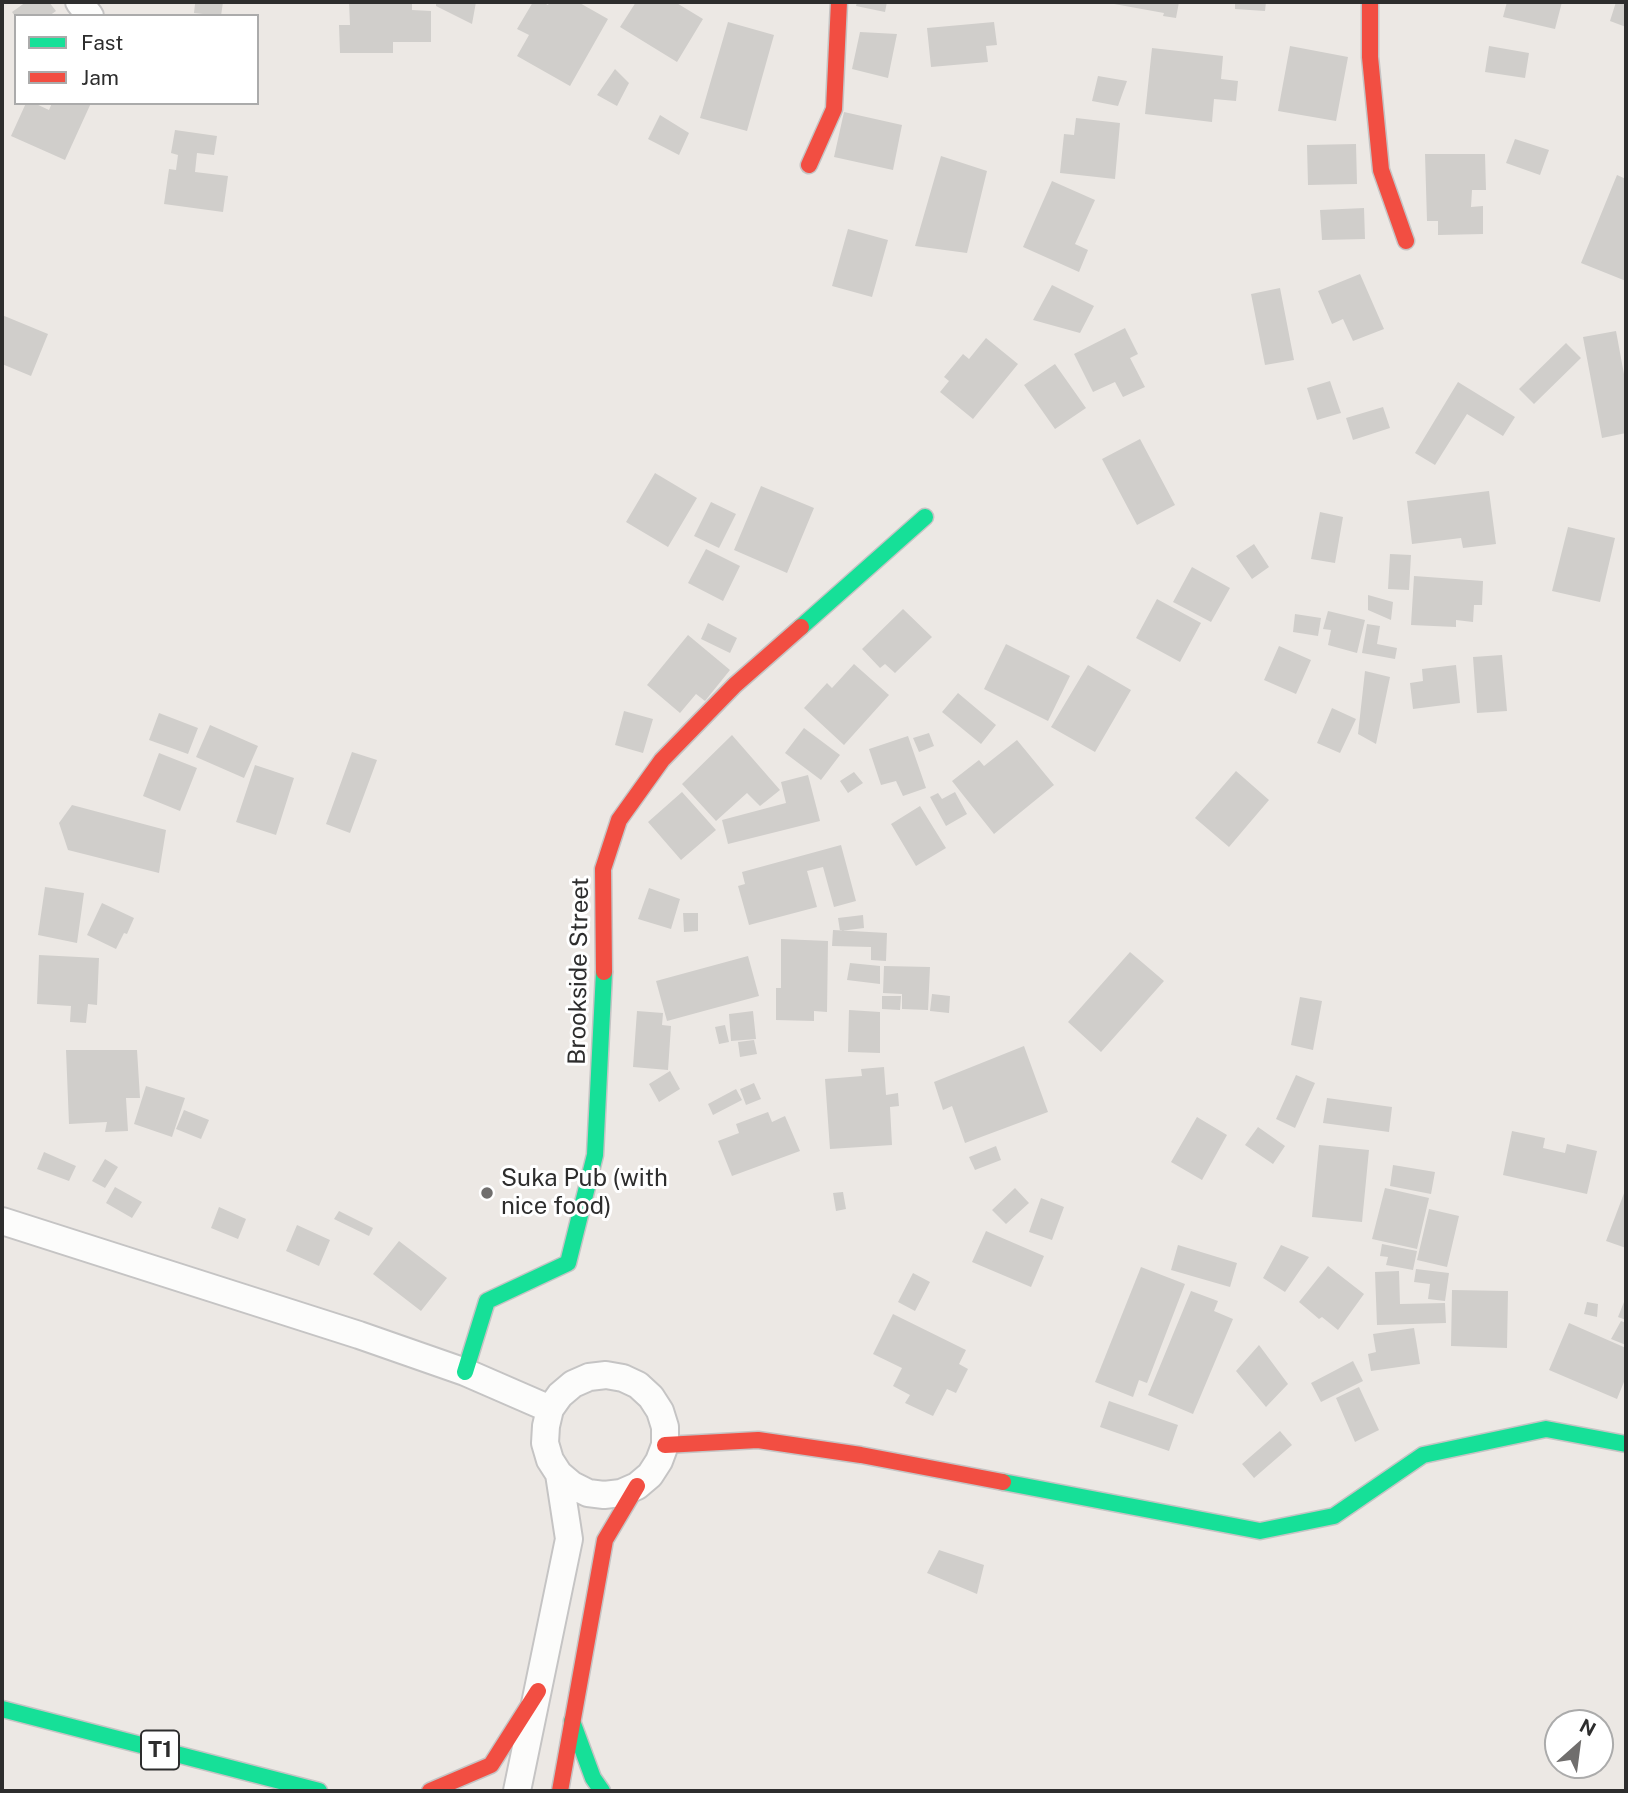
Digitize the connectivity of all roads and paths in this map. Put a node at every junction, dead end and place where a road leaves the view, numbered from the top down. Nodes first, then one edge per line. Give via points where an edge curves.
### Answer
1 (839, 2) edge
2 (1370, 2) edge
3 (809, 165) dead end
4 (1406, 241) dead end
5 (925, 517) dead end
6 (2, 1220) edge
7 (465, 1372) junction
8 (550, 1409) junction
9 (1626, 1444) edge
10 (665, 1445) junction
11 (559, 1474) junction
12 (637, 1486) junction
13 (538, 1691) junction
14 (2, 1709) edge
15 (572, 1721) junction
16 (319, 1791) edge
17 (430, 1791) edge
18 (517, 1791) edge
19 (560, 1791) edge
20 (602, 1791) edge

1 - 3 main road via 834,108
2 - 4 main road via 1370,57 1381,170
5 - 7 main road, Brookside Street via 735,685 662,760 620,820 603,869 604,964 595,1155 568,1263 487,1301
6 - 7 street
7 - 8 street
8 - 10 street via 566,1390 589,1377 623,1378 645,1391 660,1411
8 - 11 street via 545,1443
9 - 10 main road via 1546,1429 1423,1455 1334,1516 1260,1531 861,1455 758,1440
10 - 12 street via 650,1475
11 - 12 street via 587,1493 621,1493
11 - 13 street via 569,1539
12 - 15 main road via 605,1540
13 - 17 main road via 491,1765
13 - 18 street
14 - 16 main road, T1
15 - 19 main road
15 - 20 main road

